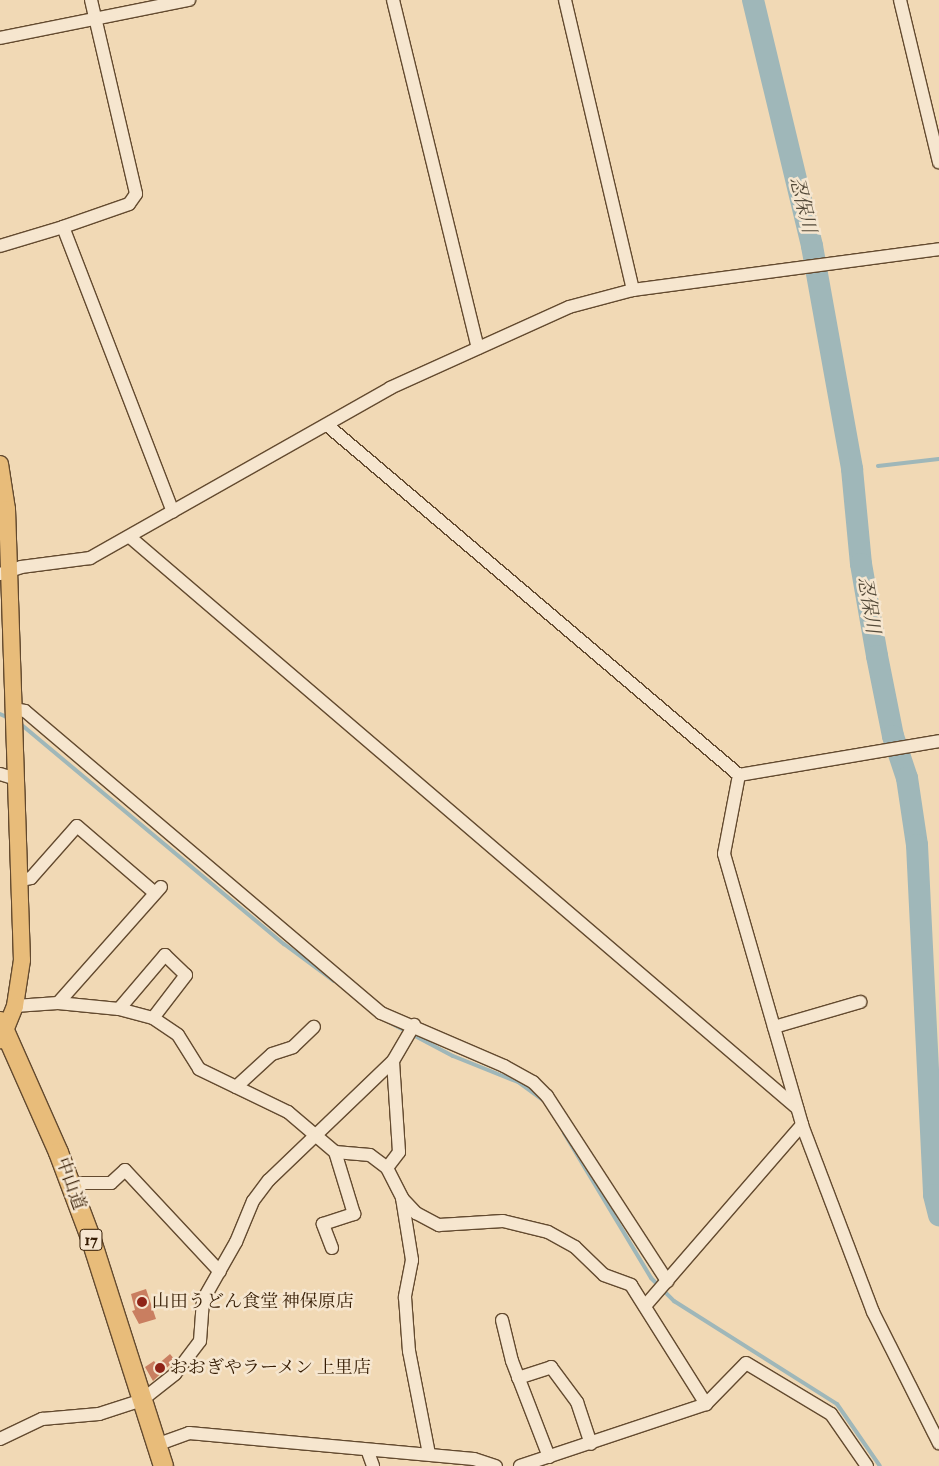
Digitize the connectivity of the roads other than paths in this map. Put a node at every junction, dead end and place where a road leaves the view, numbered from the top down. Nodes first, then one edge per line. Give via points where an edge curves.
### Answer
1 (91, 0) edge
2 (189, 0) edge
3 (393, 0) edge
4 (565, 0) edge
5 (900, 0) edge
6 (95, 18) junction
7 (0, 38) edge
8 (939, 162) edge
9 (62, 227) junction
10 (0, 246) edge
11 (939, 249) edge
12 (633, 290) junction
13 (478, 348) junction
14 (327, 425) junction
15 (0, 464) edge
16 (173, 512) junction
17 (131, 538) junction
18 (4, 573) edge
19 (14, 716) junction
20 (939, 741) edge
21 (0, 774) edge
22 (739, 775) junction
23 (16, 779) junction
24 (21, 880) junction
25 (860, 1002) dead end
26 (58, 1003) junction
27 (16, 1006) junction
28 (119, 1009) junction
29 (152, 1018) junction
30 (414, 1025) junction
31 (314, 1027) dead end
32 (774, 1027) junction
33 (2, 1032) edge
34 (393, 1061) junction
35 (236, 1087) junction
36 (797, 1108) junction
37 (802, 1125) junction
38 (316, 1136) junction
39 (335, 1152) junction
40 (387, 1168) junction
41 (70, 1183) junction
42 (402, 1198) junction
43 (332, 1248) dead end
44 (220, 1272) junction
45 (667, 1281) junction
46 (645, 1306) junction
47 (502, 1320) dead end
48 (518, 1378) junction
49 (142, 1400) junction
50 (706, 1404) junction
51 (0, 1439) edge
52 (939, 1443) edge
53 (591, 1444) junction
54 (156, 1445) junction
55 (368, 1452) junction
56 (429, 1454) junction
57 (549, 1457) junction
58 (163, 1466) edge
59 (374, 1466) edge
60 (496, 1466) edge
61 (520, 1466) edge
62 (867, 1466) edge

1 - 6 street
2 - 6 street
3 - 13 street
4 - 12 street
5 - 8 street
6 - 7 street
6 - 9 street via 136,194 129,204
9 - 10 street
9 - 16 street
11 - 12 street
12 - 13 street via 569,308
13 - 14 street via 390,388
14 - 16 street
14 - 22 street
15 - 18 main road
16 - 17 street
17 - 18 street via 90,558 21,566
17 - 36 street
18 - 19 main road
19 - 23 main road
19 - 30 street via 25,711 381,1013
20 - 22 street via 886,747
21 - 23 street
22 - 32 street via 724,854
23 - 24 main road
24 - 26 street via 30,878 76,826 158,890
24 - 27 main road via 22,973
25 - 32 street
26 - 27 street
26 - 28 street
27 - 33 main road
28 - 29 street
28 - 29 street via 165,955 186,975
29 - 35 street via 178,1035 199,1069
30 - 34 street
30 - 45 street via 504,1066 547,1096
31 - 35 street via 293,1047 272,1054
32 - 36 street
33 - 41 highway, 中山道 / 17
34 - 38 street
34 - 40 street via 398,1152
35 - 38 street via 288,1112
36 - 37 street
37 - 45 street
37 - 52 street via 873,1312
38 - 39 street
38 - 44 street via 253,1201
39 - 40 street via 370,1155
39 - 43 street via 354,1214 323,1224
40 - 42 street
41 - 44 street via 111,1184 125,1170
41 - 49 highway, 中山道 / 17
42 - 46 street via 416,1212 439,1226 503,1222 548,1232 575,1247 604,1275 631,1285
42 - 56 street via 412,1260 406,1297 409,1351
44 - 49 street via 203,1300 200,1341 187,1362
45 - 46 street
46 - 50 street
47 - 48 street
48 - 53 street via 551,1367 578,1402
48 - 57 street
49 - 51 street via 99,1414 42,1419
49 - 54 highway, 中山道 / 17
50 - 53 street
50 - 62 street via 746,1363 831,1414
53 - 57 street
54 - 55 street via 189,1433
54 - 58 highway, 中山道 / 17
55 - 56 street
55 - 59 street
56 - 60 street via 474,1459
57 - 61 street

